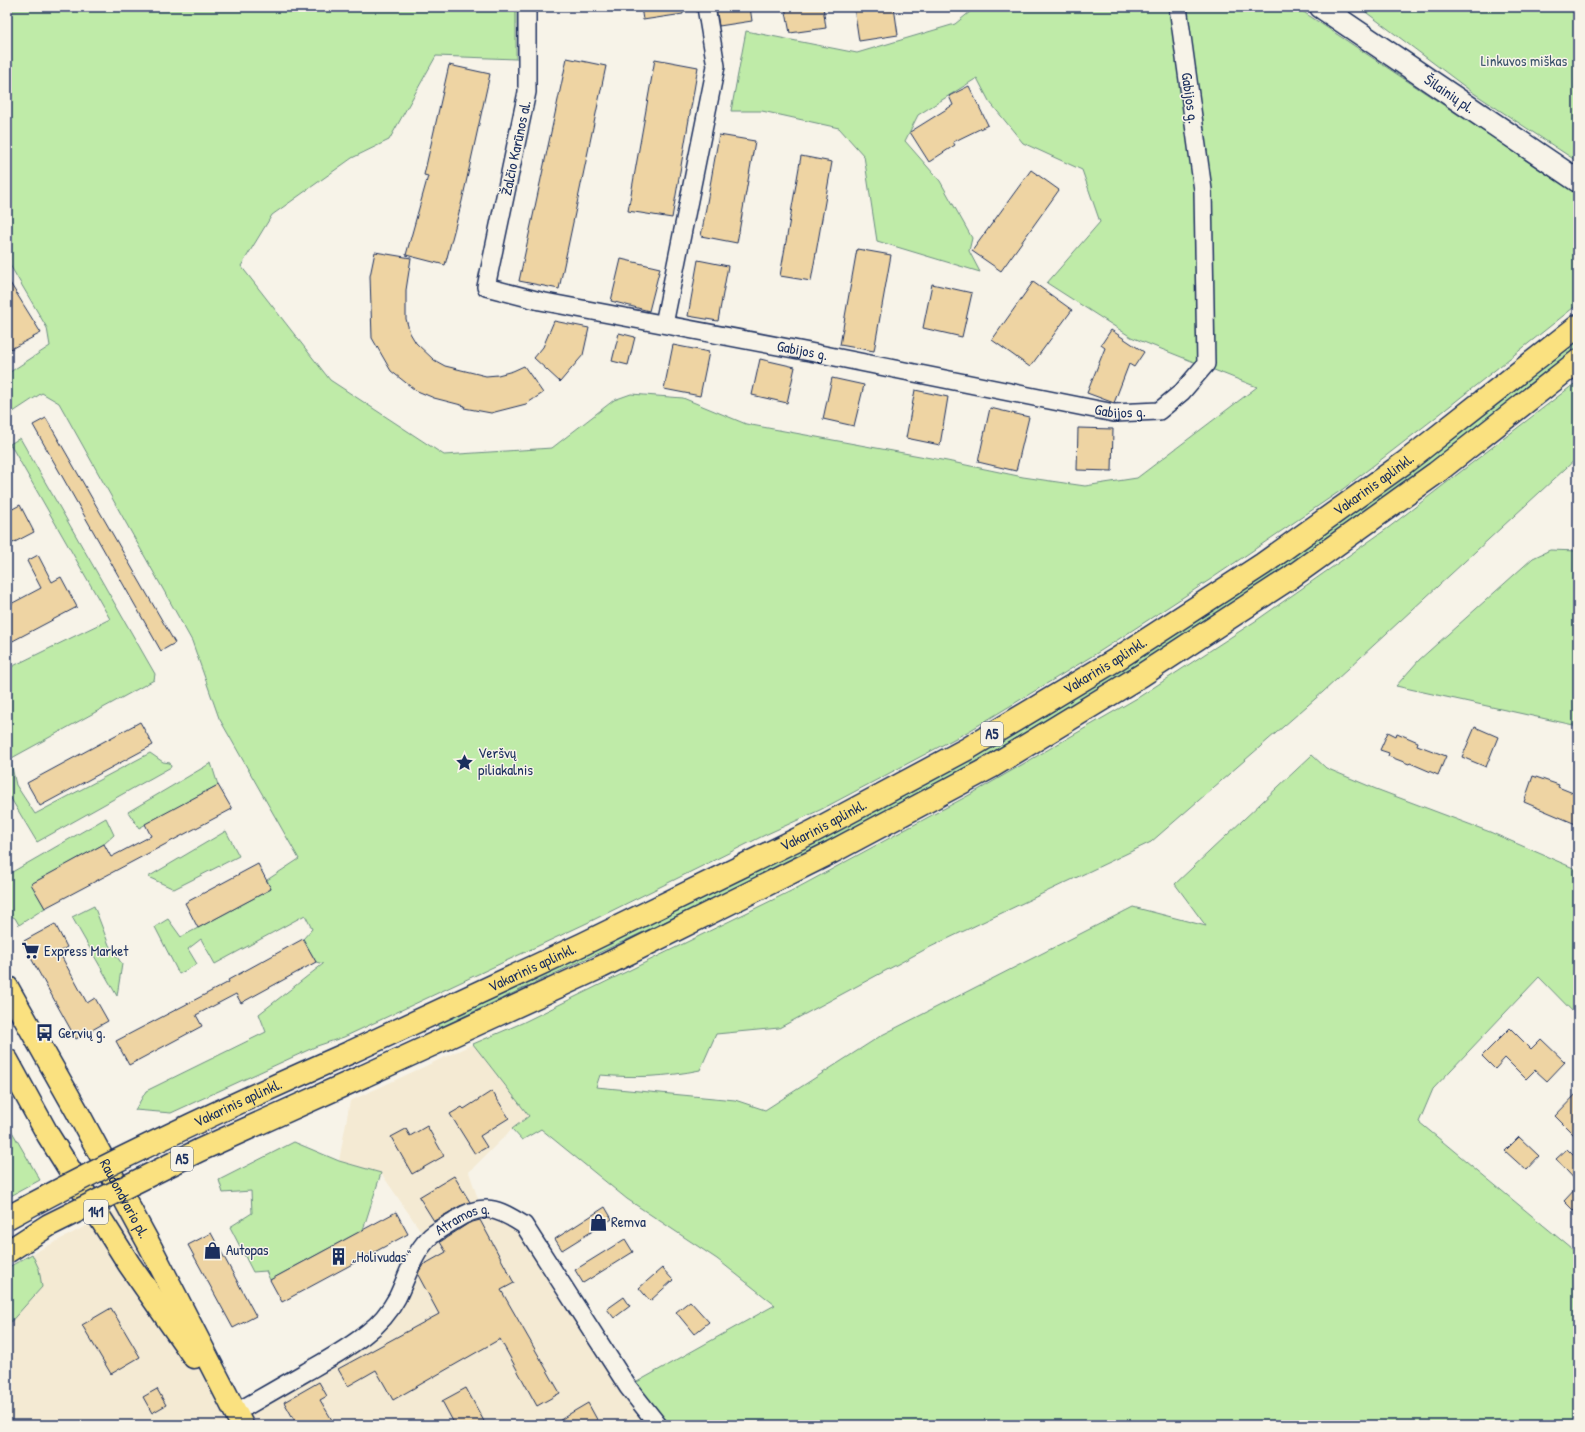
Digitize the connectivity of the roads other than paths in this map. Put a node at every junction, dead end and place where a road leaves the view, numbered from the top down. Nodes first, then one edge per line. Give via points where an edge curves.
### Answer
1 (527, 7) edge
2 (706, 7) edge
3 (1178, 7) edge
4 (1321, 7) edge
5 (1578, 181) edge
6 (486, 287) joint
7 (664, 324) junction
8 (1578, 326) edge
9 (1578, 361) edge
10 (7, 987) edge
11 (7, 1060) edge
12 (7, 1218) edge
13 (7, 1252) edge
14 (238, 1419) edge
15 (658, 1425) edge

1 - 6 street, Žalčio Karūnos al. via 527,92
2 - 7 street via 716,66
3 - 7 street, Gabijos g. via 1203,190 1206,364 1182,392 1159,410 1114,413
4 - 5 street, Šilainių pl.
6 - 7 street, Gabijos g. via 540,301
8 - 12 main road, Vakarinis aplinkl. / A5, bridge via 1404,463 1263,564 1117,659 966,749 798,839 583,944 245,1099
9 - 13 main road, Vakarinis aplinkl. / A5, bridge via 1436,473 1290,578 1142,676 991,767 832,852 601,967 200,1150 49,1225
10 - 14 main road, Raudondvario pl. / 141 via 150,1246
11 - 14 main road, Raudondvario pl. / 141 via 48,1135 129,1264
14 - 15 street, Atramos g. via 368,1332 386,1314 396,1299 412,1262 427,1240 456,1219 481,1208 508,1215 524,1225 628,1387

